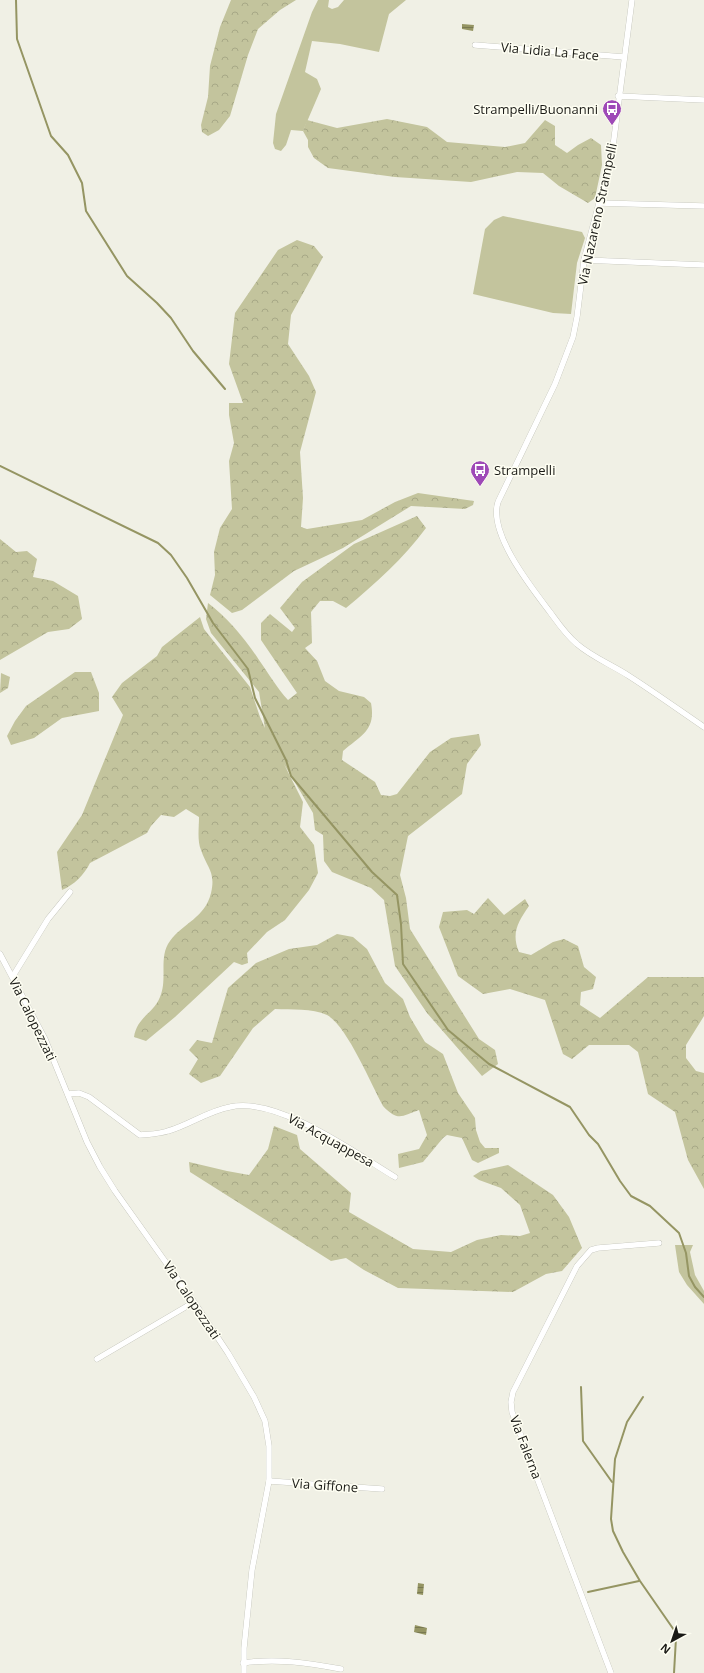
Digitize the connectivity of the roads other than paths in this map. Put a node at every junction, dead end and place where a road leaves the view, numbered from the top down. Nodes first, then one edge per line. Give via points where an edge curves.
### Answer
1 (632, 0) edge
2 (475, 45) dead end
3 (624, 57) junction
4 (618, 96) junction
5 (704, 100) edge
6 (599, 202) junction
7 (704, 206) edge
8 (584, 260) junction
9 (704, 265) edge
10 (704, 727) edge
11 (70, 892) dead end
12 (0, 954) edge
13 (13, 976) junction
14 (68, 1094) junction
15 (395, 1177) dead end
16 (659, 1243) dead end
17 (194, 1302) junction
18 (97, 1359) dead end
19 (269, 1481) junction
20 (382, 1489) dead end
21 (243, 1663) junction
22 (341, 1669) dead end
23 (244, 1673) edge
24 (611, 1673) edge

1 - 3 street, Via Nazareno Strampelli
2 - 3 street, Via Lidia La Face
3 - 4 street, Via Nazareno Strampelli
4 - 5 street
4 - 6 street, Via Nazareno Strampelli via 612,154
6 - 7 street
6 - 8 street, Via Nazareno Strampelli
8 - 9 street
8 - 10 street, Via Nazareno Strampelli via 571,344 555,384 498,502 498,521 507,546 522,573 574,642
11 - 13 street via 52,913
12 - 13 street, Via Calopezzati
13 - 14 street, Via Calopezzati via 45,1039
14 - 15 street, Via Acquappesa via 79,1093 89,1097 140,1135 166,1132 230,1106 263,1107 303,1123
14 - 17 street, Via Calopezzati via 87,1142 108,1179
16 - 24 street, Via Falerna via 598,1248 587,1253 577,1266 539,1340 511,1401 512,1412
17 - 18 street
17 - 19 street, Via Calopezzati via 260,1409 269,1441
19 - 20 street, Via Giffone
19 - 21 street, Via Calopezzati via 252,1570
21 - 22 street via 261,1660 282,1661
21 - 23 street, Via Calopezzati

